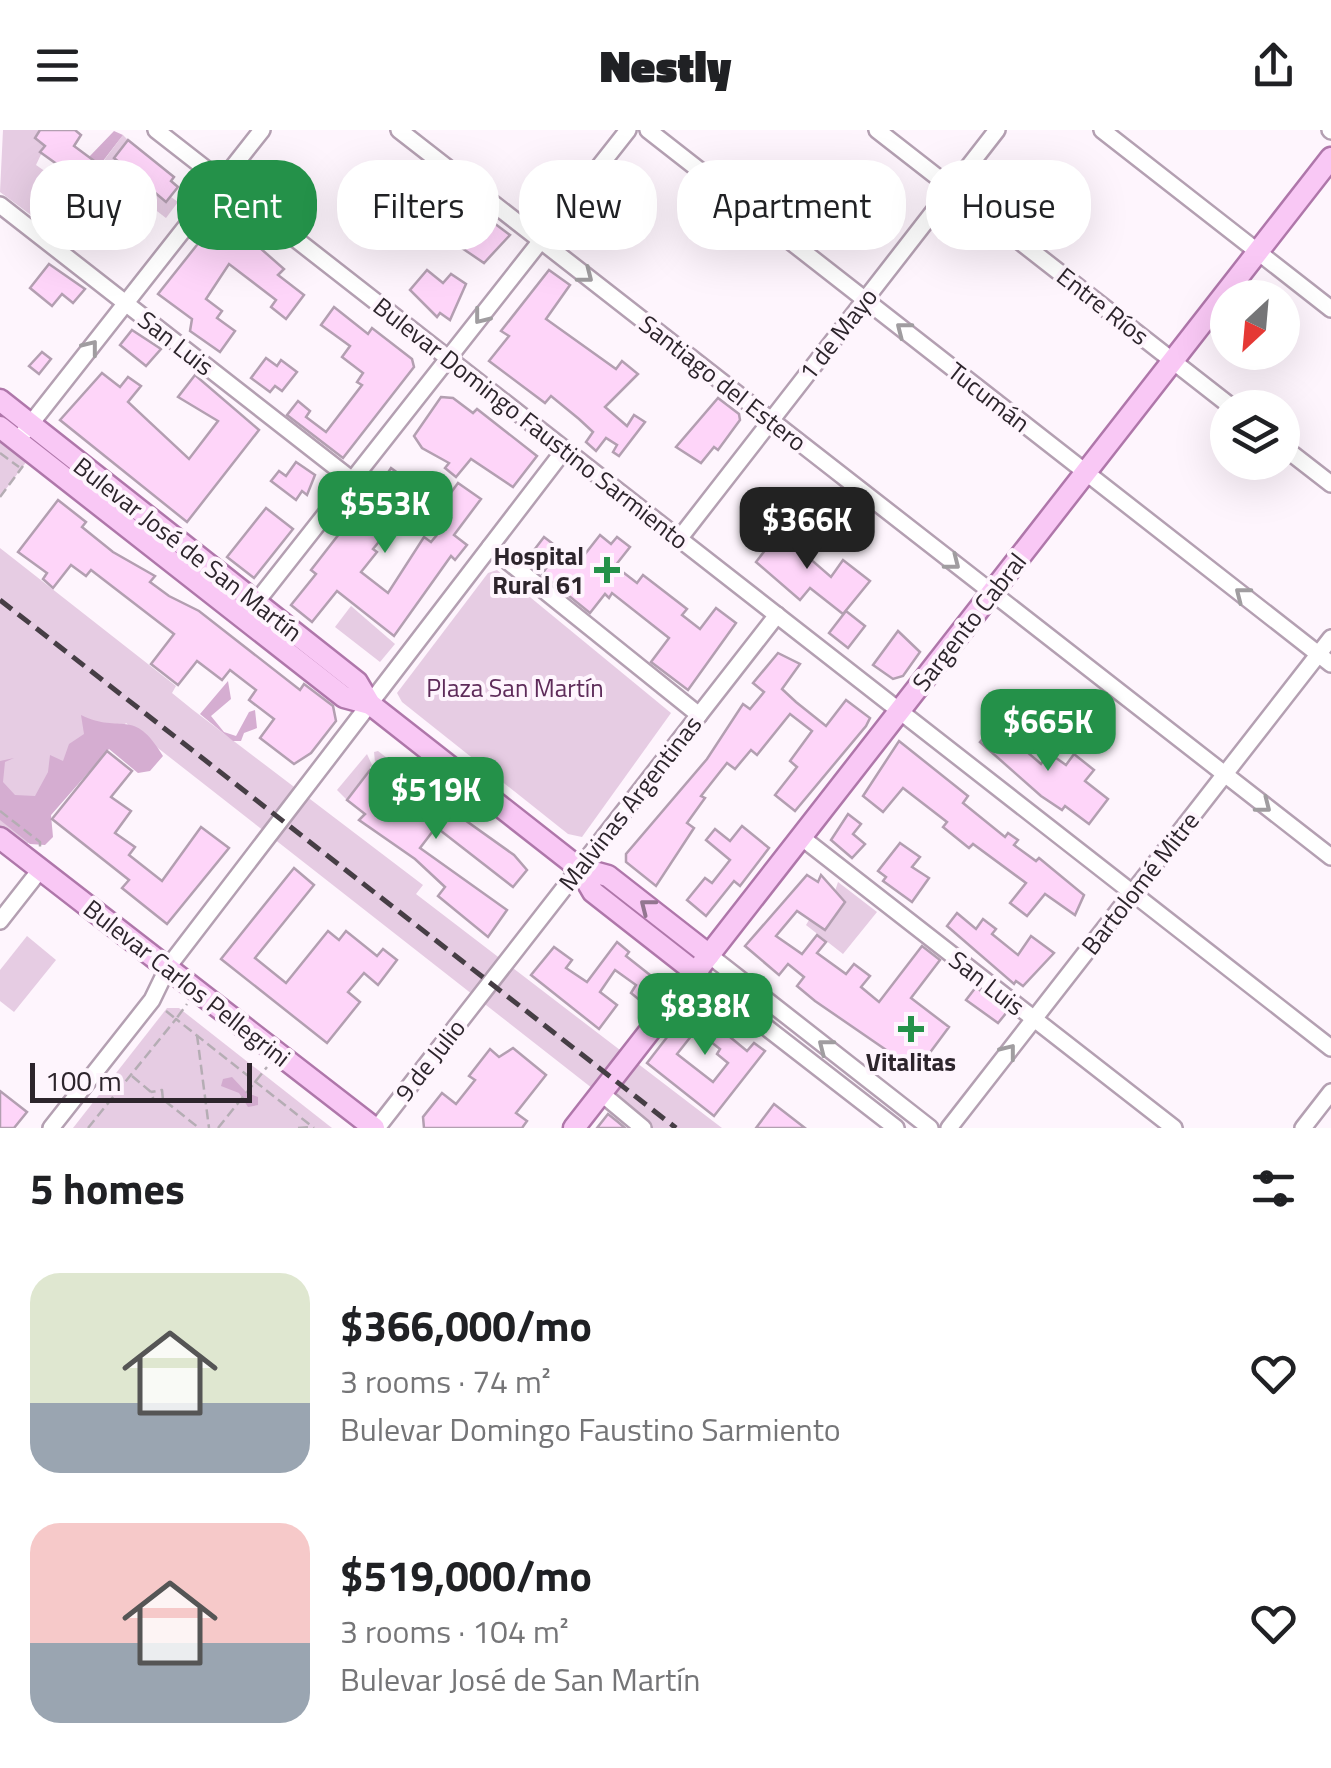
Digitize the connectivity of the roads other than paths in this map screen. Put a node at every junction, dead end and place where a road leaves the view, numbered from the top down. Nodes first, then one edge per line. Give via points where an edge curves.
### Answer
1 (156, 130) edge
2 (262, 130) edge
3 (399, 130) edge
4 (628, 130) edge
5 (648, 130) edge
6 (877, 130) edge
7 (996, 130) edge
8 (1102, 130) edge
9 (1331, 158) edge
10 (195, 160) edge
11 (238, 160) edge
12 (604, 160) edge
13 (973, 160) edge
14 (926, 168) edge
15 (0, 205) edge
16 (926, 221) edge
17 (519, 224) edge
18 (177, 238) edge
19 (310, 250) edge
20 (533, 250) edge
21 (552, 250) edge
22 (1032, 250) edge
23 (1258, 252) junction
24 (865, 300) junction
25 (126, 303) junction
26 (1331, 308) edge
27 (448, 358) junction
28 (1173, 360) junction
29 (1210, 390) edge
30 (0, 400) edge
31 (771, 421) junction
32 (0, 426) edge
33 (20, 448) edge
34 (565, 450) junction
35 (1300, 460) edge
36 (1086, 472) junction
37 (352, 480) junction
38 (1331, 484) edge
39 (679, 539) junction
40 (490, 548) junction
41 (991, 593) junction
42 (250, 610) junction
43 (777, 615) junction
44 (1331, 638) edge
45 (1325, 659) edge
46 (370, 704) junction
47 (900, 711) junction
48 (699, 715) junction
49 (1224, 775) junction
50 (801, 837) junction
51 (0, 838) edge
52 (1331, 858) edge
53 (580, 868) junction
54 (40, 870) junction
55 (1132, 892) junction
56 (0, 920) edge
57 (702, 963) junction
58 (168, 968) junction
59 (483, 991) joint
60 (1034, 1019) junction
61 (1331, 1048) edge
62 (604, 1090) junction
63 (1331, 1092) edge
64 (52, 1128) edge
65 (375, 1128) edge
66 (574, 1128) edge
67 (643, 1128) edge
68 (896, 1128) edge
69 (930, 1128) edge
70 (948, 1128) edge
71 (1174, 1128) edge
72 (1303, 1128) edge

1 - 10 street, Bulevar Domingo Faustino Sarmiento
2 - 11 street
3 - 17 street, Santiago del Estero
4 - 12 street
5 - 24 street, Tucumán
6 - 14 street, Entre Ríos
7 - 13 street, 1 de Mayo
8 - 23 street
9 - 23 main road, Sargento Cabral
15 - 25 street, San Luis
16 - 24 street, 1 de Mayo
18 - 25 street
19 - 27 street, Bulevar Domingo Faustino Sarmiento
20 -> 27 street
21 -> 31 street, Santiago del Estero
22 - 28 street, Entre Ríos
23 - 26 street
23 - 28 main road, Sargento Cabral
24 - 31 street, 1 de Mayo
36 -> 24 street, Tucumán
33 -> 25 street
25 - 37 street, San Luis
27 - 34 street, Bulevar Domingo Faustino Sarmiento
27 - 37 street
28 - 29 street, Entre Ríos
28 - 36 main road, Sargento Cabral
30 - 33 main road, Bulevar José de San Martín
31 - 39 street, 1 de Mayo
31 -> 41 street, Santiago del Estero
32 - 33 main road, Bulevar José de San Martín
33 - 42 main road, Bulevar José de San Martín
34 - 39 street, Bulevar Domingo Faustino Sarmiento
34 - 40 street
35 - 38 street
36 - 41 main road, Sargento Cabral
45 -> 36 street, Tucumán
37 - 42 street
39 - 43 street, Bulevar Domingo Faustino Sarmiento
40 - 46 street
40 - 48 street
41 - 47 main road, Sargento Cabral
41 - 49 street, Santiago del Estero
42 - 46 main road, Bulevar José de San Martín via 357,682
43 - 47 street, Bulevar Domingo Faustino Sarmiento
43 - 48 street, Malvinas Argentinas
44 - 45 street, Bartolomé Mitre
45 - 49 street, Bartolomé Mitre
46 - 53 main road, Bulevar José de San Martín
46 - 58 street
47 - 50 main road, Sargento Cabral
47 - 55 street, Bulevar Domingo Faustino Sarmiento
48 - 53 street, Malvinas Argentinas
49 -> 52 street, Santiago del Estero
49 - 55 street, Bartolomé Mitre
50 - 57 main road, Sargento Cabral
50 - 60 street, San Luis
51 - 54 main road, Bulevar Carlos Pellegrini
53 - 57 main road, Bulevar José de San Martín via 608,876
53 - 59 street, Malvinas Argentinas
54 - 56 street
54 - 58 main road, Bulevar Carlos Pellegrini
55 - 60 street, Bartolomé Mitre
55 - 61 street, Bulevar Domingo Faustino Sarmiento
57 - 62 main road, Sargento Cabral
57 - 68 street, Bulevar José de San Martín
69 -> 57 street, Bulevar José de San Martín
58 - 64 street via 152,1000
58 - 65 main road, Bulevar Carlos Pellegrini
59 - 65 street, 9 de Julio
70 -> 60 street, Bartolomé Mitre
60 - 71 street, San Luis
62 - 66 main road, Sargento Cabral
62 - 67 street
63 - 72 street

